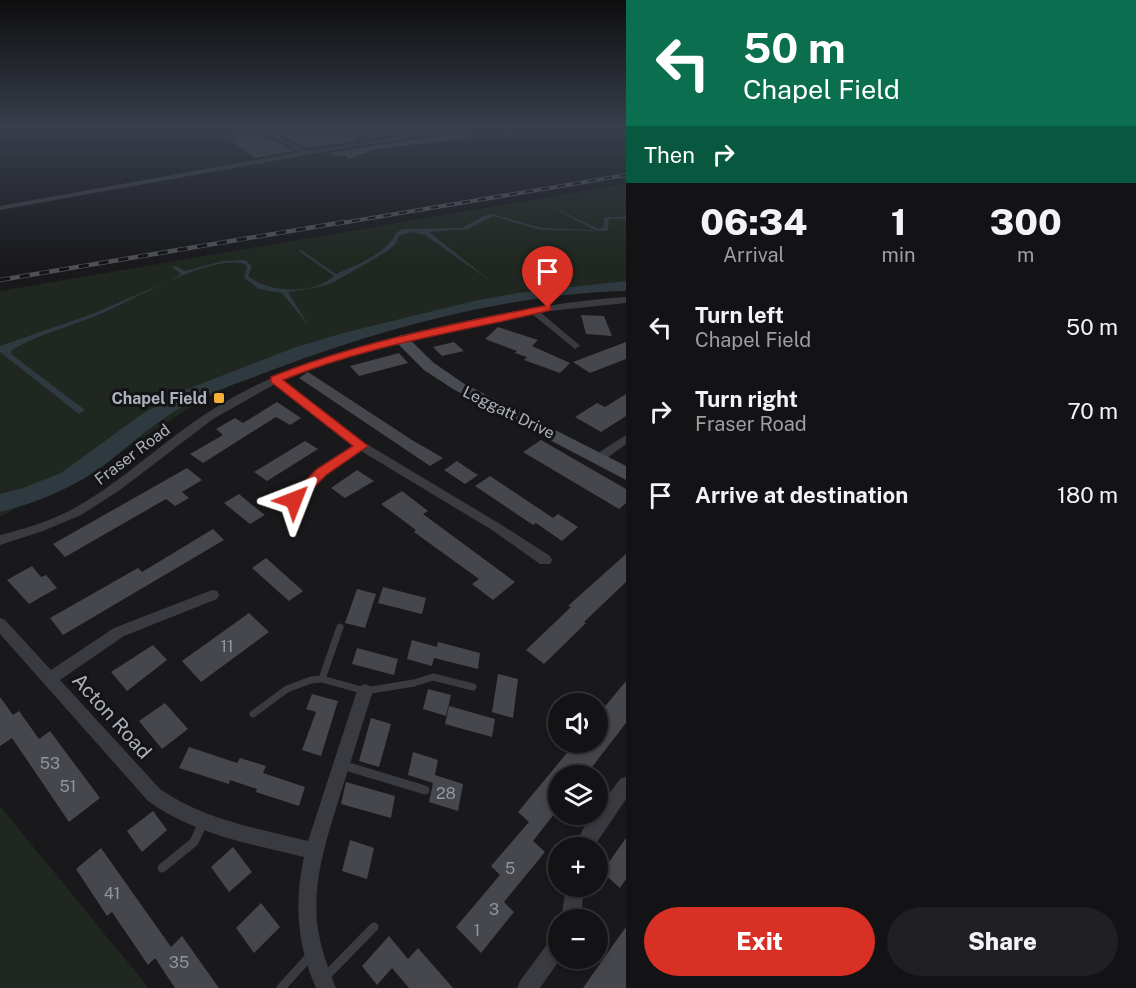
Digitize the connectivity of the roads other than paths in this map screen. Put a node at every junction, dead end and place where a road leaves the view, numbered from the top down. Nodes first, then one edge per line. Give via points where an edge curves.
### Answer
1 (201, 172) edge
2 (0, 208) edge
3 (626, 300) edge
4 (532, 310) junction
5 (401, 339) junction
6 (575, 346) dead end
7 (275, 379) junction
8 (626, 439) edge
9 (361, 446) junction
10 (599, 458) junction
11 (626, 474) edge
12 (294, 500) dead end
13 (0, 540) edge
14 (546, 560) dead end
15 (212, 595) dead end
16 (0, 624) edge
17 (340, 627) dead end
18 (50, 679) junction
19 (322, 679) junction
20 (473, 687) dead end
21 (365, 691) junction
22 (253, 714) dead end
23 (342, 765) junction
24 (626, 785) edge
25 (424, 790) dead end
26 (204, 821) junction
27 (588, 837) edge
28 (314, 850) junction
29 (162, 868) dead end
30 (374, 927) dead end
31 (313, 953) junction
32 (548, 960) edge
33 (324, 984) edge
34 (281, 988) edge
35 (527, 988) edge

1 - 2 street
3 - 4 street, Fraser Road
4 - 5 street, Fraser Road
4 - 6 street
5 - 7 street, Fraser Road via 317,362
5 - 10 street, Leggatt Drive via 443,379
7 - 9 street
7 - 13 street, Fraser Road via 200,422 77,512
8 - 10 street
9 - 12 street via 322,472
9 - 14 street
10 - 11 street, Leggatt Drive
15 - 18 street via 119,632
16 - 18 street, Acton Road
17 - 19 lane
18 - 26 street, Acton Road via 154,795 180,813
19 - 21 lane
19 - 22 lane via 304,681 287,689
20 - 21 lane via 433,676
21 - 23 street
23 - 25 lane
23 - 28 street
24 - 27 street
26 - 28 street, Acton Road
26 - 29 lane via 194,842
28 - 31 street via 306,904
30 - 33 lane
31 - 33 street
31 - 34 lane
32 - 35 street

